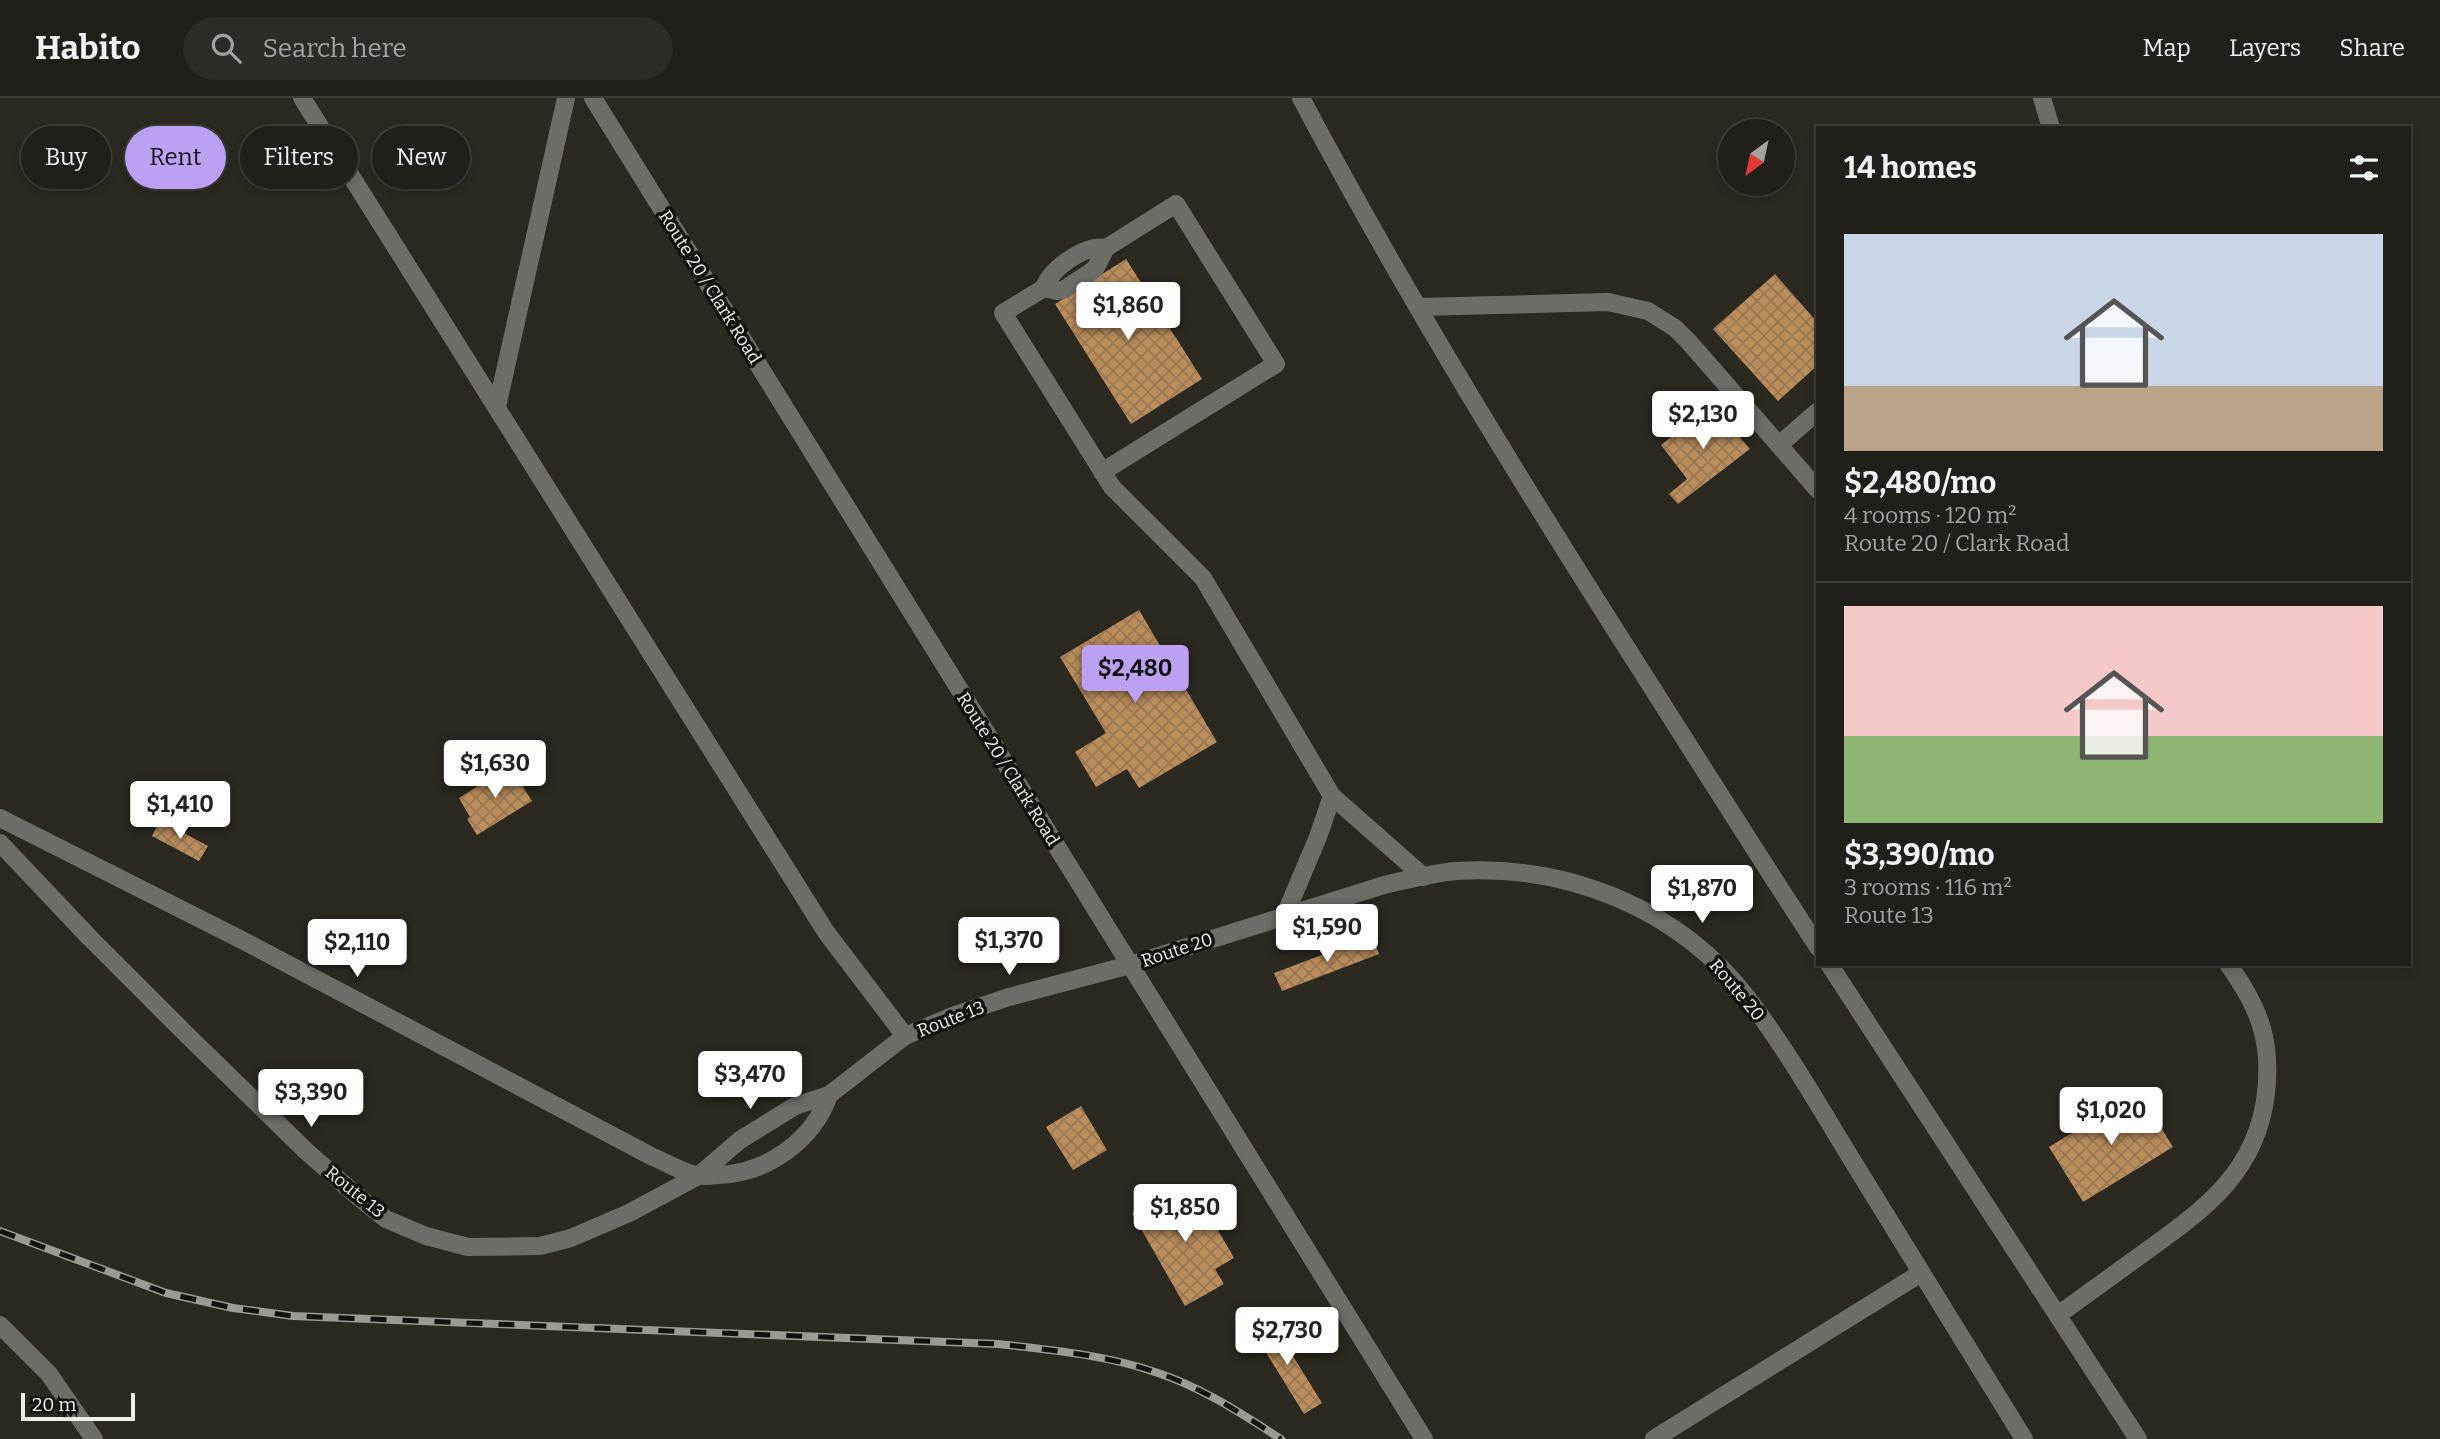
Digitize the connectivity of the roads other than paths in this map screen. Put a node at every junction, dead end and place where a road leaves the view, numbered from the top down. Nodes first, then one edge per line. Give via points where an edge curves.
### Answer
1 (302, 98) edge
2 (566, 98) edge
3 (593, 98) edge
4 (1301, 98) edge
5 (2042, 98) edge
6 (2050, 126) edge
7 (1419, 307) junction
8 (497, 407) junction
9 (1816, 413) edge
10 (1779, 444) junction
11 (1102, 472) junction
12 (1816, 488) edge
13 (1332, 796) junction
14 (0, 818) edge
15 (0, 843) edge
16 (1424, 877) junction
17 (1285, 915) junction
18 (1816, 944) edge
19 (1130, 965) junction
20 (1830, 966) edge
21 (2229, 966) edge
22 (905, 1037) junction
23 (829, 1096) junction
24 (698, 1176) junction
25 (1921, 1273) junction
26 (2058, 1315) junction
27 (0, 1325) edge
28 (94, 1439) edge
29 (1424, 1439) edge
30 (1654, 1439) edge
31 (2024, 1439) edge
32 (2138, 1439) edge

1 - 8 street
2 - 8 street
3 - 19 street, Route 20 / Clark Road
4 - 7 street
5 - 6 street
7 - 10 street via 1608,302 1648,311 1689,342
7 - 18 street via 1517,475
8 - 22 street via 827,932
9 - 10 street
10 - 12 street
11 - 11 street via 1276,364 1176,204 1106,248 1095,269 1065,289 1044,288 1003,313
11 - 13 street via 1203,578
13 - 16 street
13 - 17 street
14 - 24 street, Route 13 via 651,1156
15 - 24 street, Route 13 via 305,1150 386,1219 468,1247 540,1246 629,1213
16 - 17 street, Route 20
16 - 25 street, Route 20 via 1455,871 1500,871 1562,879 1630,902 1682,933 1749,999
17 - 19 street, Route 20
19 - 22 street, Route 13 via 1009,997
19 - 29 street, Route 20 / Clark Road
20 - 26 street
21 - 26 street via 2263,1024 2269,1069 2260,1124 2245,1159 2234,1178 2199,1212
22 - 23 street, Route 13
23 - 24 street, Route 13 via 795,1106 762,1126
23 - 24 street, Route 13 via 822,1114 802,1139 767,1164 736,1175
25 - 30 street
25 - 31 street, Route 20
26 - 32 street
27 - 28 street via 49,1374

